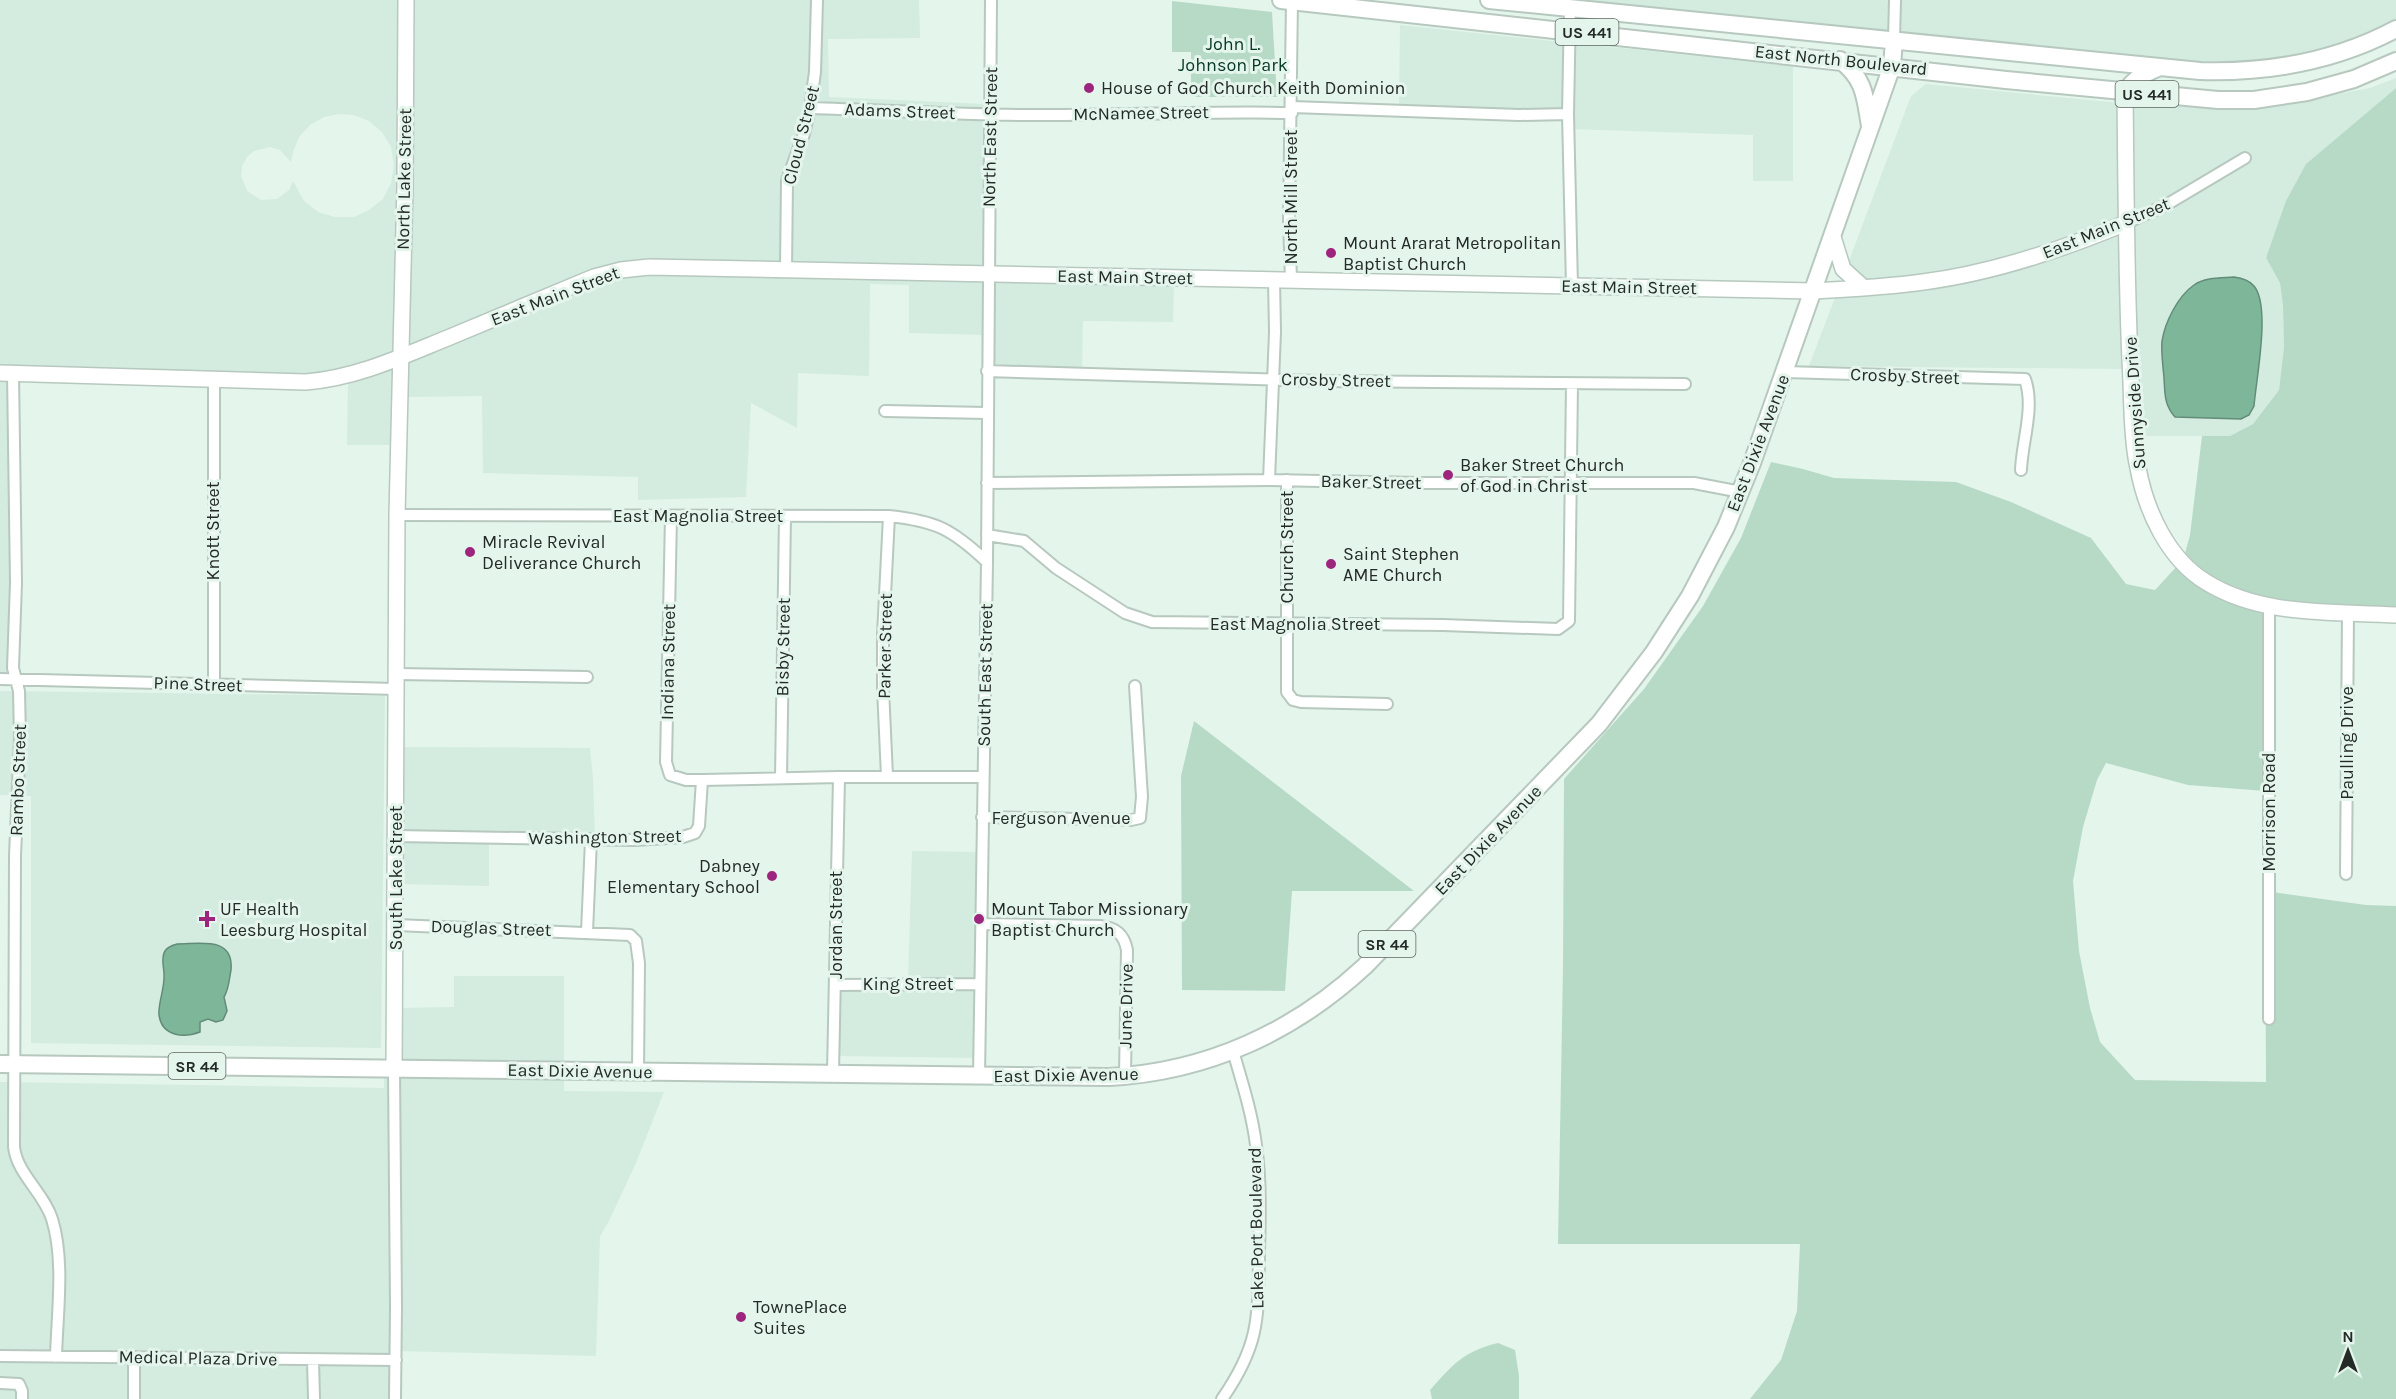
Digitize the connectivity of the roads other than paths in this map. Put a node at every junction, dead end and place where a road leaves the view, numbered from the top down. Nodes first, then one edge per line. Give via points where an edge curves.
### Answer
1 (406, 0) edge
2 (817, 0) edge
3 (991, 0) edge
4 (1288, 0) edge
5 (1489, 0) edge
6 (1895, 0) edge
7 (1570, 8) junction
8 (2396, 29) edge
9 (1569, 30) junction
10 (1894, 40) junction
11 (1839, 60) junction
12 (2396, 61) edge
13 (1892, 66) junction
14 (2161, 67) junction
15 (2125, 92) junction
16 (810, 108) junction
17 (1292, 110) junction
18 (990, 114) junction
19 (1568, 114) junction
20 (1871, 129) junction
21 (2245, 158) dead end
22 (2126, 224) junction
23 (1833, 237) junction
24 (786, 270) junction
25 (989, 274) junction
26 (1274, 280) junction
27 (1291, 280) junction
28 (1572, 286) junction
29 (1864, 288) junction
30 (1813, 291) junction
31 (400, 357) junction
32 (987, 371) junction
33 (1785, 372) junction
34 (6, 373) edge
35 (214, 378) junction
36 (1273, 379) junction
37 (1572, 384) junction
38 (1684, 384) dead end
39 (885, 411) dead end
40 (987, 413) junction
41 (2021, 470) dead end
42 (1269, 480) junction
43 (1287, 480) junction
44 (987, 483) junction
45 (1571, 484) junction
46 (1741, 492) junction
47 (397, 515) junction
48 (671, 516) junction
49 (785, 516) junction
50 (889, 516) junction
51 (987, 535) junction
52 (987, 561) junction
53 (2269, 605) junction
54 (2348, 612) junction
55 (2396, 615) edge
56 (1287, 623) junction
57 (587, 676) dead end
58 (0, 679) edge
59 (15, 679) junction
60 (397, 681) junction
61 (214, 684) junction
62 (1135, 686) dead end
63 (1387, 704) dead end
64 (887, 776) junction
65 (839, 777) junction
66 (982, 777) junction
67 (781, 778) junction
68 (702, 780) junction
69 (982, 818) junction
70 (396, 836) junction
71 (591, 840) junction
72 (2346, 874) dead end
73 (982, 924) junction
74 (396, 925) junction
75 (587, 932) junction
76 (980, 984) junction
77 (836, 985) junction
78 (2269, 1019) dead end
79 (1233, 1051) junction
80 (6, 1064) edge
81 (394, 1069) junction
82 (638, 1072) junction
83 (832, 1073) junction
84 (979, 1076) junction
85 (1125, 1076) junction
86 (0, 1356) edge
87 (56, 1357) junction
88 (134, 1357) junction
89 (314, 1360) junction
90 (396, 1360) junction
91 (0, 1383) edge
92 (22, 1399) edge
93 (134, 1399) edge
94 (314, 1399) edge
95 (395, 1399) edge
96 (1222, 1399) edge

1 - 31 street, North Lake Street
2 - 16 street, Cloud Street
3 - 18 street, North East Street
4 - 9 main road, East North Boulevard / US 441
4 - 17 street, North Mill Street
5 - 7 main road, East North Boulevard / US 441
6 - 10 street
7 - 9 street
7 - 10 main road, East North Boulevard / US 441
8 - 14 main road, East North Boulevard / US 441 via 2351,49 2282,67 2228,72
9 - 11 main road, East North Boulevard / US 441
9 - 19 street
10 - 13 main road, SR 44
10 - 14 main road, East North Boulevard / US 441
11 - 13 main road, East North Boulevard / US 441
11 - 20 main road via 1861,82
12 - 15 main road, East North Boulevard / US 441 via 2332,86 2254,100
13 - 15 main road, East North Boulevard / US 441
13 - 20 main road, East Dixie Avenue / SR 44
14 - 15 main road via 2142,74
15 - 22 street, Sunnyside Drive
16 - 18 street, Adams Street
16 - 24 street, Cloud Street via 787,180
17 - 18 street, McNamee Street
17 - 19 street, McNamee Street
17 - 27 street, North Mill Street
18 - 25 street, North East Street
19 - 28 street
20 - 23 main road, East Dixie Avenue / SR 44
21 - 22 street, East Main Street
22 - 29 street, East Main Street via 1992,269 1925,282
22 - 53 street, Sunnyside Drive via 2133,412 2137,466 2145,496 2166,541 2188,569 2232,596
23 - 29 street via 1843,269
23 - 30 main road, East Dixie Avenue / SR 44
24 - 25 street, East Main Street
24 - 31 street, East Main Street via 621,270
25 - 26 street, East Main Street
25 - 32 street, South East Street
26 - 27 street, East Main Street
26 - 36 street, Church Street
27 - 28 street, East Main Street
28 - 30 street, East Main Street
29 - 30 street, East Main Street
30 - 33 main road, East Dixie Avenue / SR 44
31 - 35 street, East Main Street via 328,380
31 - 47 street, South Lake Street
32 - 36 street, Crosby Street
32 - 40 street, South East Street
33 - 41 street, Crosby Street via 2025,379 2028,406
33 - 46 main road, East Dixie Avenue / SR 44
34 - 35 street, East Main Street
34 - 59 street, Rambo Street via 16,583
35 - 61 street, Knott Street
36 - 37 street, Crosby Street
36 - 42 street, Church Street
37 - 38 street, Crosby Street
37 - 45 street
39 - 40 street
40 - 44 street, South East Street
42 - 43 street, Church Street
42 - 44 street
43 - 45 street, Baker Street
43 - 56 street, Church Street
44 - 51 street, South East Street
45 - 46 street, Baker Street via 1694,483
45 - 56 street, East Magnolia Street via 1569,621 1558,629
46 - 79 main road, East Dixie Avenue / SR 44 via 1669,631 1621,697 1574,751 1346,984 1293,1022
47 - 48 street, East Magnolia Street
47 - 60 street, South Lake Street
48 - 49 street, East Magnolia Street
48 - 68 street, Indiana Street via 666,762 674,777
49 - 50 street, East Magnolia Street
49 - 67 street, Bisby Street
50 - 52 street, East Magnolia Street via 941,527
50 - 64 street, Parker Street via 883,656
51 - 52 street, South East Street
51 - 56 street, East Magnolia Street via 1024,541 1056,568 1125,613 1152,622
52 - 66 street, South East Street
53 - 54 street, Sunnyside Drive
53 - 78 street, Morrison Road
54 - 55 street, Sunnyside Drive
54 - 72 street, Paulling Drive
56 - 63 street, Church Street via 1287,692 1293,700
57 - 60 street, Pine Street
58 - 59 street, Pine Street
59 - 61 street, Pine Street
59 - 80 street, Rambo Street via 21,738
60 - 61 street, Pine Street
60 - 70 street, South Lake Street
62 - 69 street, Ferguson Avenue via 1140,818
64 - 65 street
64 - 66 street
65 - 67 street
65 - 77 street, Jordan Street
66 - 69 street, South East Street
67 - 68 street
68 - 71 street, Washington Street via 699,826 691,835 658,840
69 - 73 street, South East Street
70 - 71 street, Washington Street
70 - 74 street, South Lake Street
71 - 75 street
73 - 76 street, South East Street
73 - 85 street, June Drive via 1100,926 1110,927 1122,936 1127,950
74 - 75 street, Douglas Street
74 - 81 street, South Lake Street
75 - 82 street via 630,935 636,941
76 - 77 street, King Street
76 - 84 street, South East Street
77 - 83 street, Jordan Street
79 - 85 main road, East Dixie Avenue / SR 44 via 1178,1068
79 - 96 street, Lake Port Boulevard via 1256,1144 1260,1294 1247,1356
80 - 81 main road, East Dixie Avenue / SR 44
80 - 87 street, Rambo Street via 15,1156 47,1207 54,1228 59,1281
81 - 82 main road, East Dixie Avenue / SR 44
81 - 90 street, South Lake Street
82 - 83 main road, East Dixie Avenue / SR 44
83 - 84 main road, East Dixie Avenue / SR 44
84 - 85 main road, East Dixie Avenue / SR 44
86 - 87 street, Medical Plaza Drive
87 - 88 street, Medical Plaza Drive
88 - 89 street, Medical Plaza Drive
88 - 93 street
89 - 90 street, Medical Plaza Drive
89 - 94 street
90 - 95 street, South Lake Street
91 - 92 street via 19,1384

